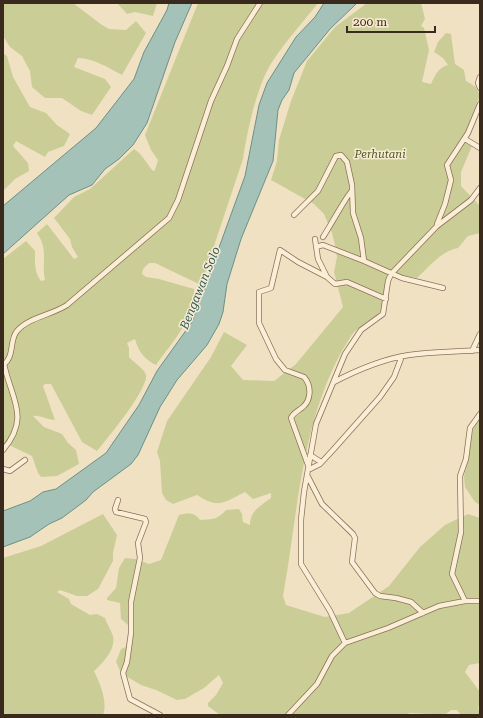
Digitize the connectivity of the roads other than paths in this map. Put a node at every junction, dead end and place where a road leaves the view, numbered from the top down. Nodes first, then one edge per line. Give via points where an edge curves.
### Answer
1 (260, 3) edge
2 (480, 77) edge
3 (480, 88) edge
4 (480, 104) edge
5 (465, 140) junction
6 (480, 148) edge
7 (480, 188) edge
8 (352, 191) junction
9 (474, 198) junction
10 (480, 199) edge
11 (294, 215) dead end
12 (437, 226) junction
13 (323, 238) dead end
14 (316, 239) dead end
15 (316, 247) junction
16 (364, 260) junction
17 (391, 274) junction
18 (327, 277) junction
19 (443, 288) dead end
20 (386, 299) junction
21 (480, 334) edge
22 (480, 350) edge
23 (472, 351) junction
24 (402, 356) junction
25 (4, 364) edge
26 (334, 382) junction
27 (480, 414) edge
28 (3, 450) edge
29 (310, 455) junction
30 (25, 460) dead end
31 (321, 462) junction
32 (3, 469) edge
33 (308, 470) junction
34 (118, 500) dead end
35 (465, 601) junction
36 (480, 601) edge
37 (423, 614) junction
38 (345, 643) junction
39 (160, 715) edge
40 (288, 715) edge

1 - 25 street via 237,39 211,101 186,178 169,218 66,306 25,323 13,337 9,356
2 - 3 street
4 - 5 street
5 - 6 street
5 - 12 street via 447,165 451,180
7 - 9 street
8 - 11 street via 347,160 337,154 318,191
8 - 13 street
8 - 16 street via 353,213 361,238
9 - 10 street
9 - 12 street
12 - 17 street
14 - 15 street
15 - 16 street via 324,245
15 - 18 street via 320,264
16 - 17 street
17 - 19 street
17 - 20 street
18 - 20 street via 336,284 347,282
18 - 33 street via 280,250 271,288 259,293 259,323 276,360 285,370 304,377 309,387 309,398 306,403 290,418
20 - 26 street via 383,314 361,330 351,342
21 - 23 street
22 - 23 street
23 - 24 street
24 - 26 street
24 - 31 street via 394,377 380,397
25 - 28 street via 19,419 10,441
26 - 29 street via 316,424
27 - 35 street via 470,428 466,459 460,476 460,534 452,574
29 - 31 street
29 - 33 street
30 - 32 street via 11,470
31 - 33 street
33 - 37 street via 319,500 353,534 355,538 352,562 373,591 378,595 411,602
33 - 38 street via 302,512 301,564 330,611
34 - 39 street via 116,512 140,517 146,521 138,543 140,558 131,602 128,662 123,673 127,695 133,702
35 - 36 street
35 - 37 street via 439,606
37 - 38 street
38 - 40 street via 332,656 317,684

